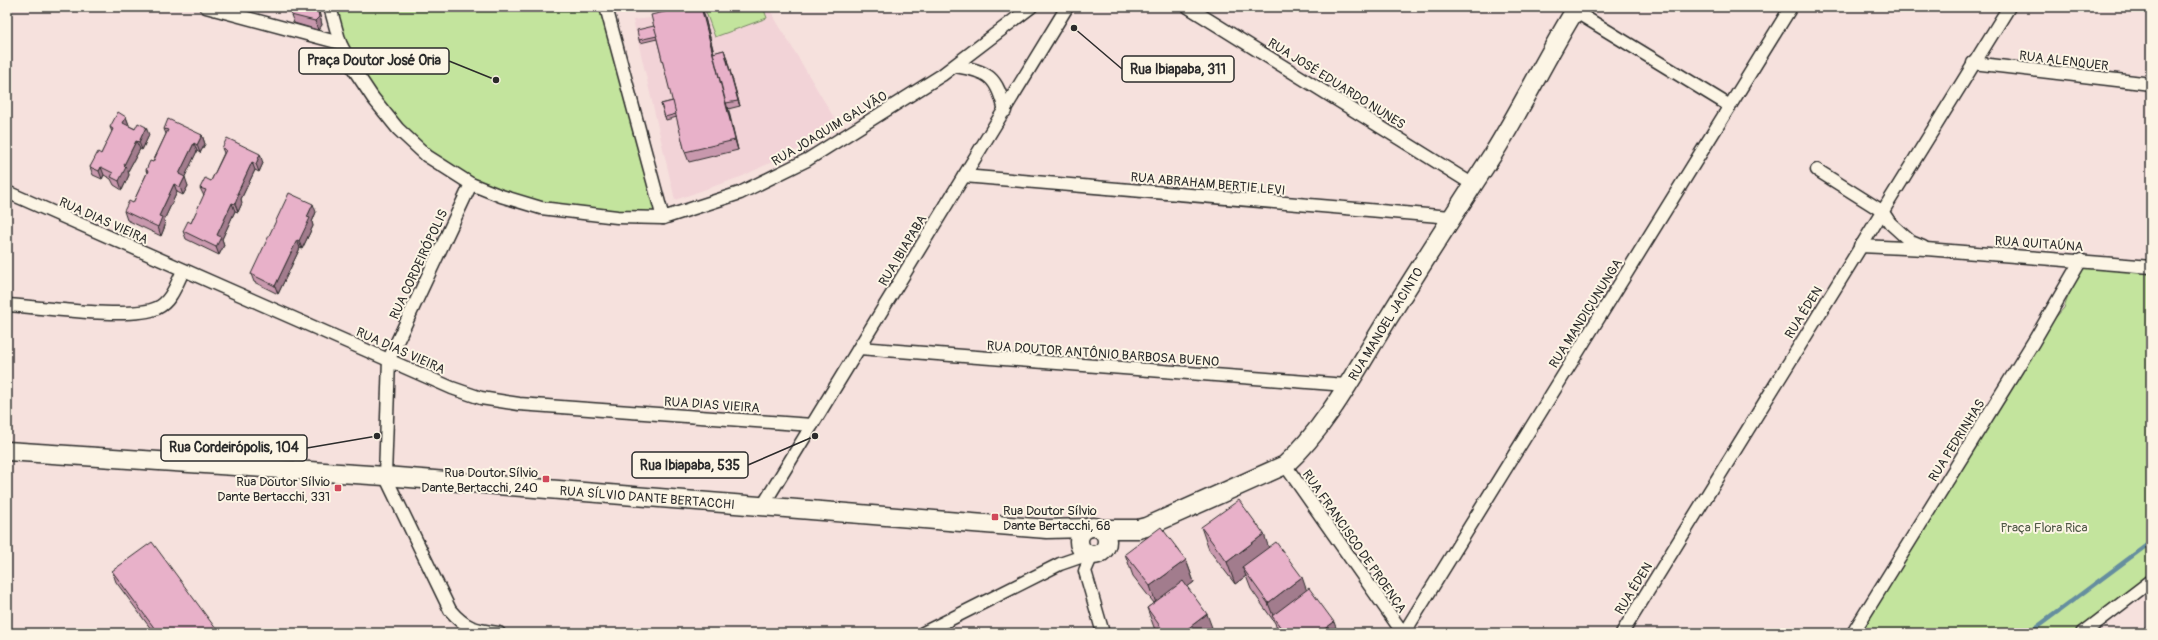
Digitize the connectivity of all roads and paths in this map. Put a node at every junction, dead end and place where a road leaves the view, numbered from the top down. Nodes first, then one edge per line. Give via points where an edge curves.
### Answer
1 (206, 7) edge
2 (330, 7) edge
3 (606, 7) edge
4 (1031, 7) edge
5 (1067, 7) edge
6 (1188, 7) edge
7 (1790, 7) edge
8 (2009, 7) edge
9 (1573, 8) edge
10 (340, 43) junction
11 (1973, 64) junction
12 (954, 66) junction
13 (2151, 84) edge
14 (1730, 106) junction
15 (1005, 111) junction
16 (1817, 170) dead end
17 (964, 176) junction
18 (471, 184) junction
19 (1472, 184) junction
20 (7, 192) edge
21 (1882, 211) junction
22 (1451, 217) junction
23 (663, 218) junction
24 (1860, 246) junction
25 (1926, 249) junction
26 (2081, 260) junction
27 (2151, 267) edge
28 (183, 271) junction
29 (7, 305) edge
30 (859, 348) junction
31 (389, 359) junction
32 (1346, 386) junction
33 (812, 425) junction
34 (7, 451) edge
35 (1285, 465) junction
36 (384, 476) junction
37 (762, 507) junction
38 (1047, 529) junction
39 (1095, 529) junction
40 (1086, 551) junction
41 (2151, 580) edge
42 (499, 633) edge
43 (923, 633) edge
44 (1103, 633) edge
45 (1403, 633) edge
46 (1622, 633) edge
47 (1853, 633) edge
48 (2083, 633) edge

1 - 10 street
2 - 10 street, RUA JOAQUIM GALVÃO
3 - 23 street
4 - 12 street, RUA JOAQUIM GALVÃO
5 - 15 street, RUA IBIAPABA
6 - 19 street, RUA JOSÉ EDUARDO NUNES
7 - 14 street, RUA MANDIÇUNUNGA
8 - 11 street, RUA ÉDEN
9 - 14 street
9 - 19 street, RUA MANOEL JACINTO via 1493,154
10 - 18 street, RUA JOAQUIM GALVÃO via 373,98 398,129 427,156
11 - 13 street, RUA ALENQUER
11 - 21 street, RUA ÉDEN
12 - 15 street via 974,69 991,77 1000,90
12 - 23 street, RUA JOAQUIM GALVÃO via 807,160 740,193
14 - 45 street, RUA MANDIÇUNUNGA
15 - 17 street, RUA IBIAPABA
16 - 21 street, RUA QUITAÚNA
17 - 22 street, RUA ABRAHAM BERTIE LEVI
17 - 30 street, RUA IBIAPABA
18 - 23 street, RUA JOAQUIM GALVÃO via 541,208 617,217
18 - 31 street, RUA CORDEIRÓPOLIS
19 - 22 street, RUA MANOEL JACINTO
20 - 28 street, RUA DIAS VIEIRA
21 - 24 street, RUA ÉDEN
21 - 25 street, RUA QUITAÚNA via 1890,223 1911,242
22 - 32 street, RUA MANOEL JACINTO
24 - 25 street, RUA QUITAÚNA
24 - 46 street, RUA ÉDEN
25 - 26 street, RUA QUITAÚNA
26 - 27 street, RUA QUITAÚNA
26 - 47 street, RUA PEDRINHAS via 2034,341
28 - 29 street via 170,298 158,308 135,313
28 - 31 street, RUA DIAS VIEIRA
30 - 32 street, RUA DOUTOR ANTÔNIO BARBOSA BUENO
30 - 33 street, RUA IBIAPABA
31 - 33 street, RUA DIAS VIEIRA via 480,398 520,404
31 - 36 street, RUA CORDEIRÓPOLIS
32 - 35 street, RUA MANOEL JACINTO via 1310,439
33 - 37 street, RUA IBIAPABA
34 - 36 street, RUA SÍLVIO DANTE BERTACCHI
35 - 39 street, RUA MANOEL JACINTO via 1146,527
35 - 45 street, RUA FRANCISCO DE PROENÇA
36 - 37 street, RUA SÍLVIO DANTE BERTACCHI
36 - 42 street via 450,610 459,621 472,629
37 - 38 street, RUA SÍLVIO DANTE BERTACCHI
38 - 39 street, RUA SÍLVIO DANTE BERTACCHI
38 - 40 street, RUA SÍLVIO DANTE BERTACCHI via 1063,534
39 - 40 street via 1079,538
39 - 40 street via 1107,537 1107,545 1102,552
40 - 43 street
40 - 44 street via 1085,571
41 - 48 street

